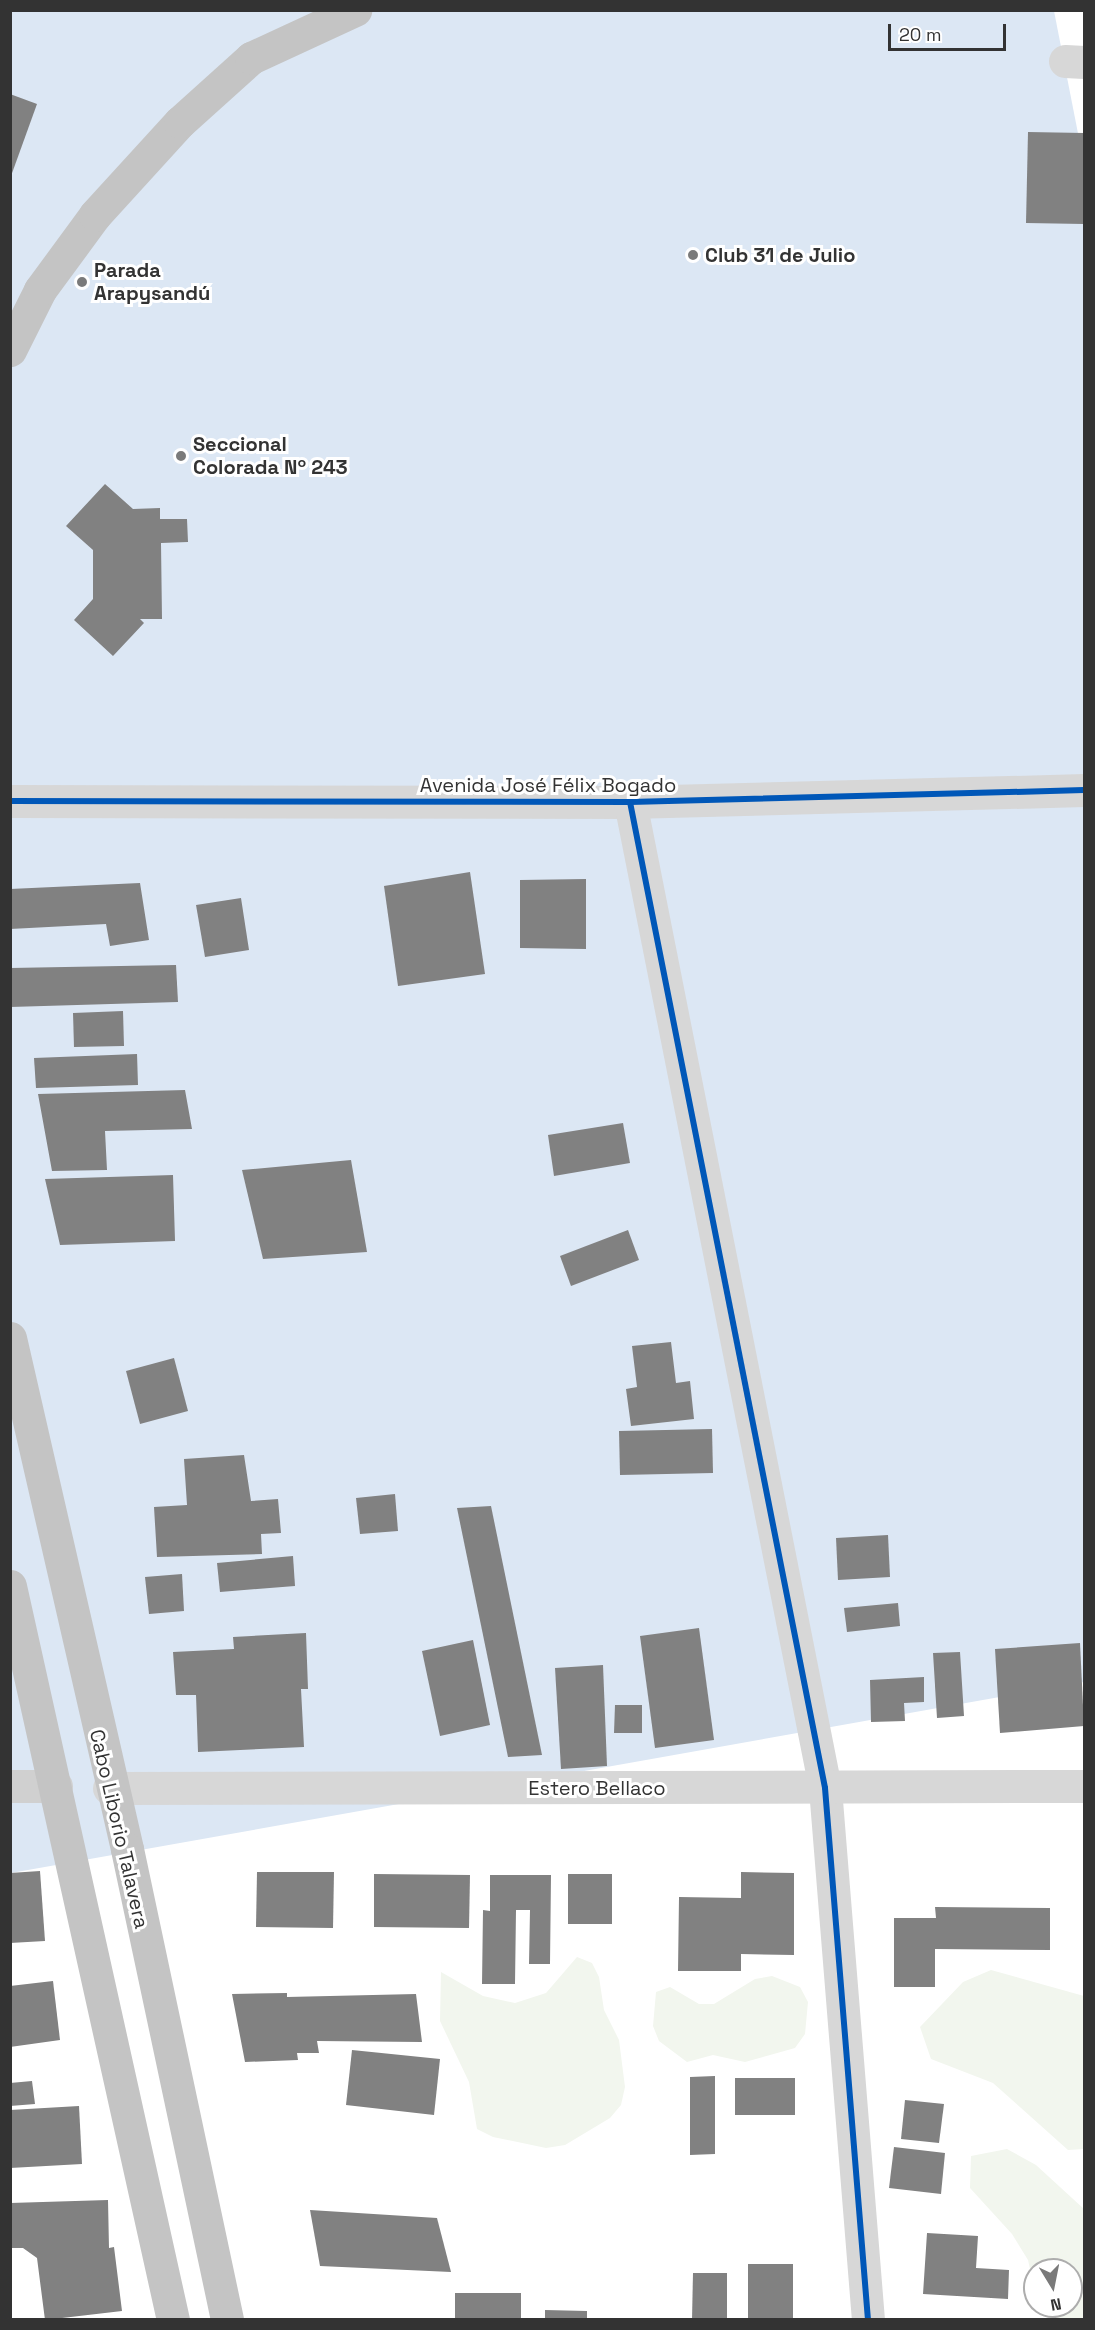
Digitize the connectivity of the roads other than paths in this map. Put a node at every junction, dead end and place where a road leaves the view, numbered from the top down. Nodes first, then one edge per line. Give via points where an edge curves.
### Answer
1 (355, 10) edge
2 (10, 350) edge
3 (1084, 790) edge
4 (10, 801) edge
5 (630, 802) junction
6 (10, 1338) edge
7 (10, 1586) edge
8 (10, 1786) edge
9 (56, 1786) junction
10 (1084, 1786) edge
11 (109, 1788) junction
12 (825, 1788) junction
13 (173, 2319) edge
14 (227, 2319) edge
15 (868, 2319) edge

1 - 2 highway via 251,58 180,122 95,215 40,290
3 - 5 street, Avenida José Félix Bogado
4 - 5 street, Avenida José Félix Bogado
5 - 12 street
6 - 11 highway, Cabo Liborio Talavera
7 - 9 highway
8 - 9 street
9 - 13 highway
10 - 12 street, Estero Bellaco
11 - 12 street, Estero Bellaco
11 - 14 highway, Cabo Liborio Talavera via 127,1849
12 - 15 street

